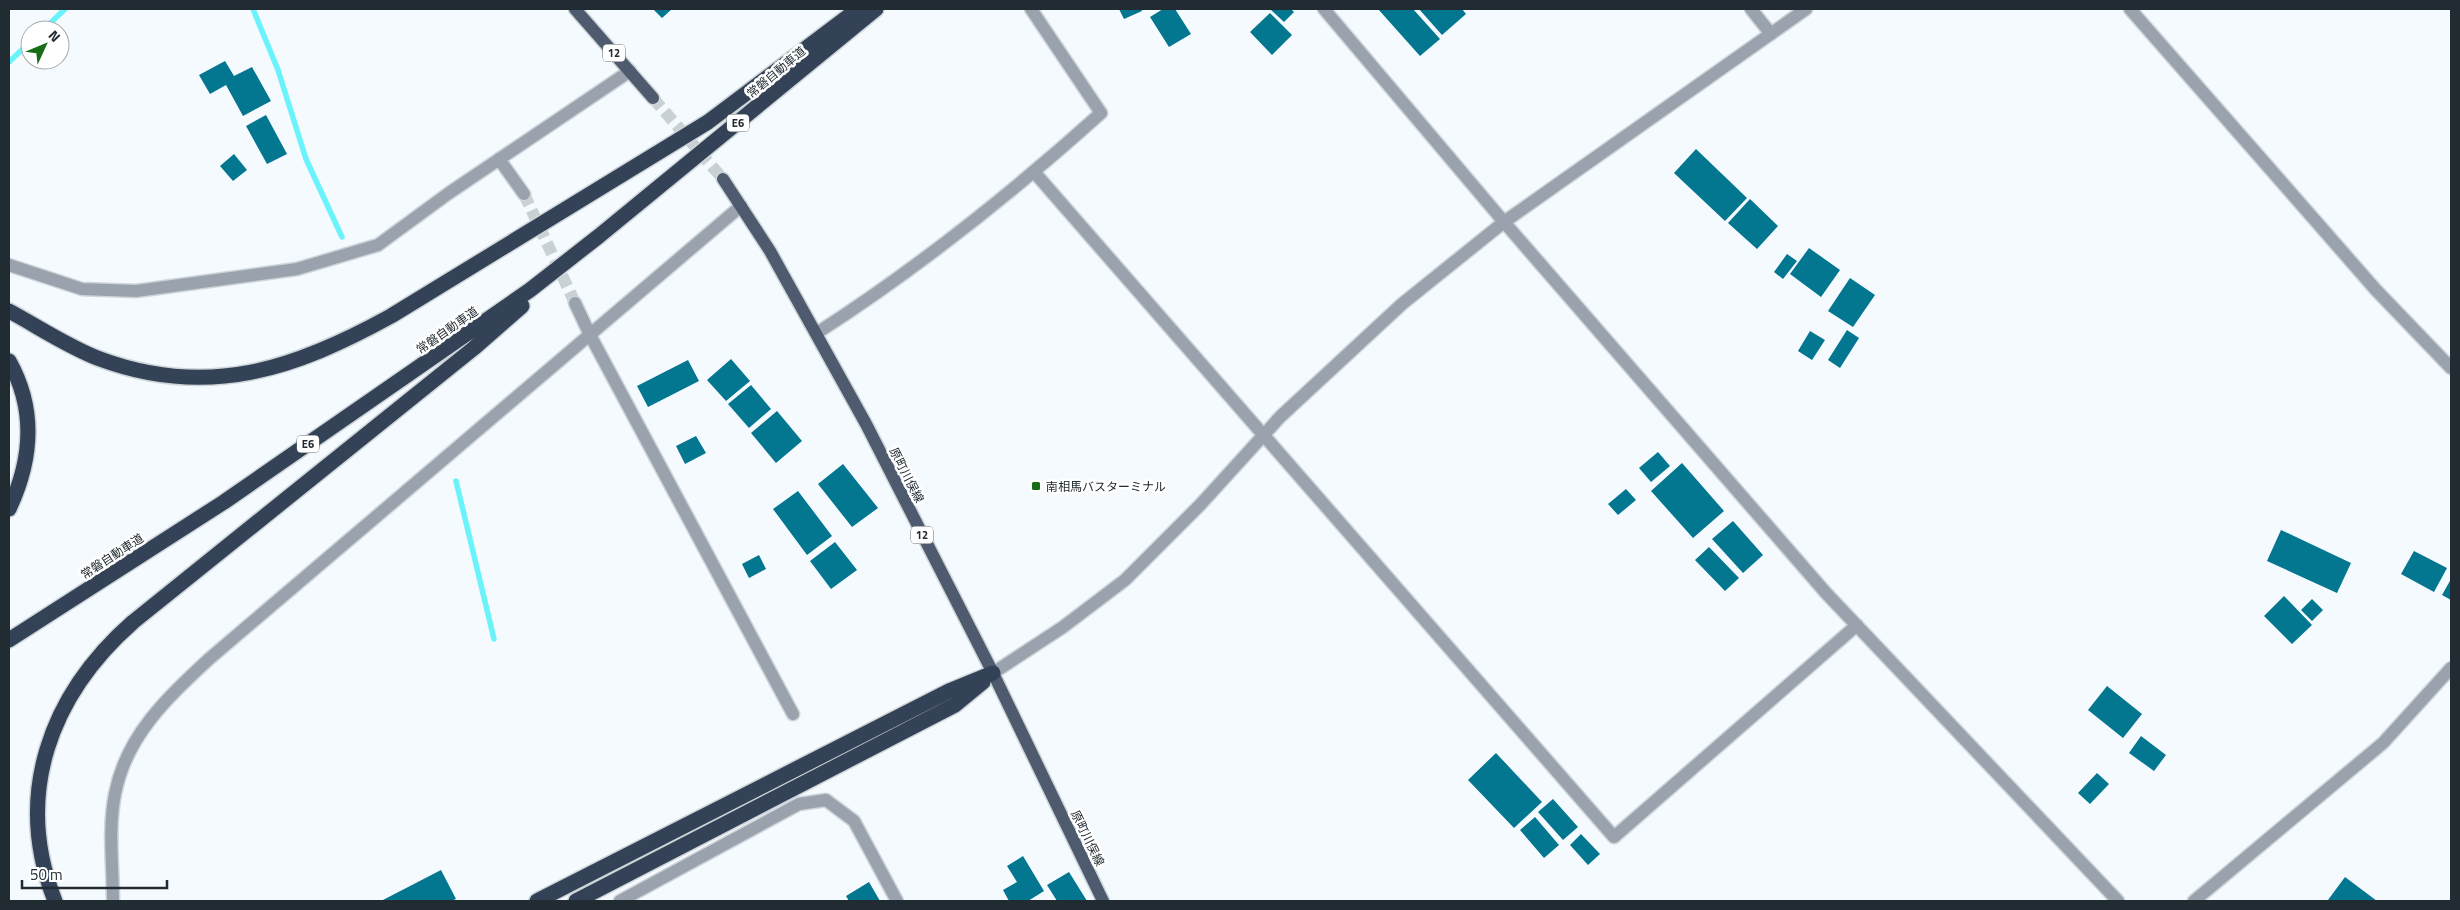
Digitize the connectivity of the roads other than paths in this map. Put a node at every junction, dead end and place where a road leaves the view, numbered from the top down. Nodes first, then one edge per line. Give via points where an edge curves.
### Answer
1 (575, 9) edge
2 (858, 9) edge
3 (876, 9) edge
4 (1031, 9) edge
5 (1751, 9) edge
6 (1806, 9) edge
7 (2130, 9) edge
8 (1330, 10) edge
9 (1771, 34) junction
10 (630, 70) junction
11 (653, 98) tunnel mouth
12 (498, 159) junction
13 (1035, 172) junction
14 (723, 179) tunnel mouth
15 (524, 194) tunnel mouth
16 (741, 206) junction
17 (1504, 222) junction
18 (599, 236) junction
19 (9, 264) edge
20 (575, 303) tunnel mouth
21 (9, 311) edge
22 (817, 333) junction
23 (590, 335) junction
24 (9, 361) edge
25 (2451, 368) edge
26 (1265, 434) junction
27 (9, 510) edge
28 (1857, 625) junction
29 (9, 640) edge
30 (2451, 668) edge
31 (994, 673) junction
32 (793, 714) dead end
33 (56, 901) edge
34 (113, 901) edge
35 (537, 901) edge
36 (576, 901) edge
37 (620, 901) edge
38 (897, 901) edge
39 (1103, 901) edge
40 (2118, 901) edge
41 (2194, 901) edge

1 - 10 main road, 12
2 - 21 highway via 708,122 642,164 391,316 298,360 268,370 227,377 178,377 153,373 99,358
3 - 18 highway, 常磐自動車道 / E6
4 - 13 street via 1101,113
5 - 9 street
6 - 9 street
7 - 25 street via 2376,290
8 - 17 street
9 - 17 street
10 - 11 main road, 12
10 - 12 street
12 - 15 street
12 - 19 street via 378,245 296,269 136,291 82,289
13 - 22 street via 882,291
13 - 26 street
14 - 16 main road, 原町川俣線 / 12
16 - 22 main road, 原町川俣線 / 12
16 - 23 street
17 - 26 street via 1402,304
17 - 28 street
18 - 29 highway, 常磐自動車道 / E6 via 530,290 224,502
18 - 33 highway via 474,348 133,622 89,667 55,725 38,790 39,840
20 - 23 street
22 - 31 main road, 原町川俣線 / 12
23 - 32 street
23 - 34 street via 209,659 168,697 145,724 126,759 114,795
24 - 27 highway via 25,401 29,427 26,462
26 - 28 street via 1614,837
26 - 31 street via 1125,580
28 - 40 street
30 - 41 street via 2383,743
31 - 35 highway via 949,691
31 - 36 highway via 955,705
31 - 39 main road, 原町川俣線 / 12
37 - 38 street via 799,804 826,800 854,821

